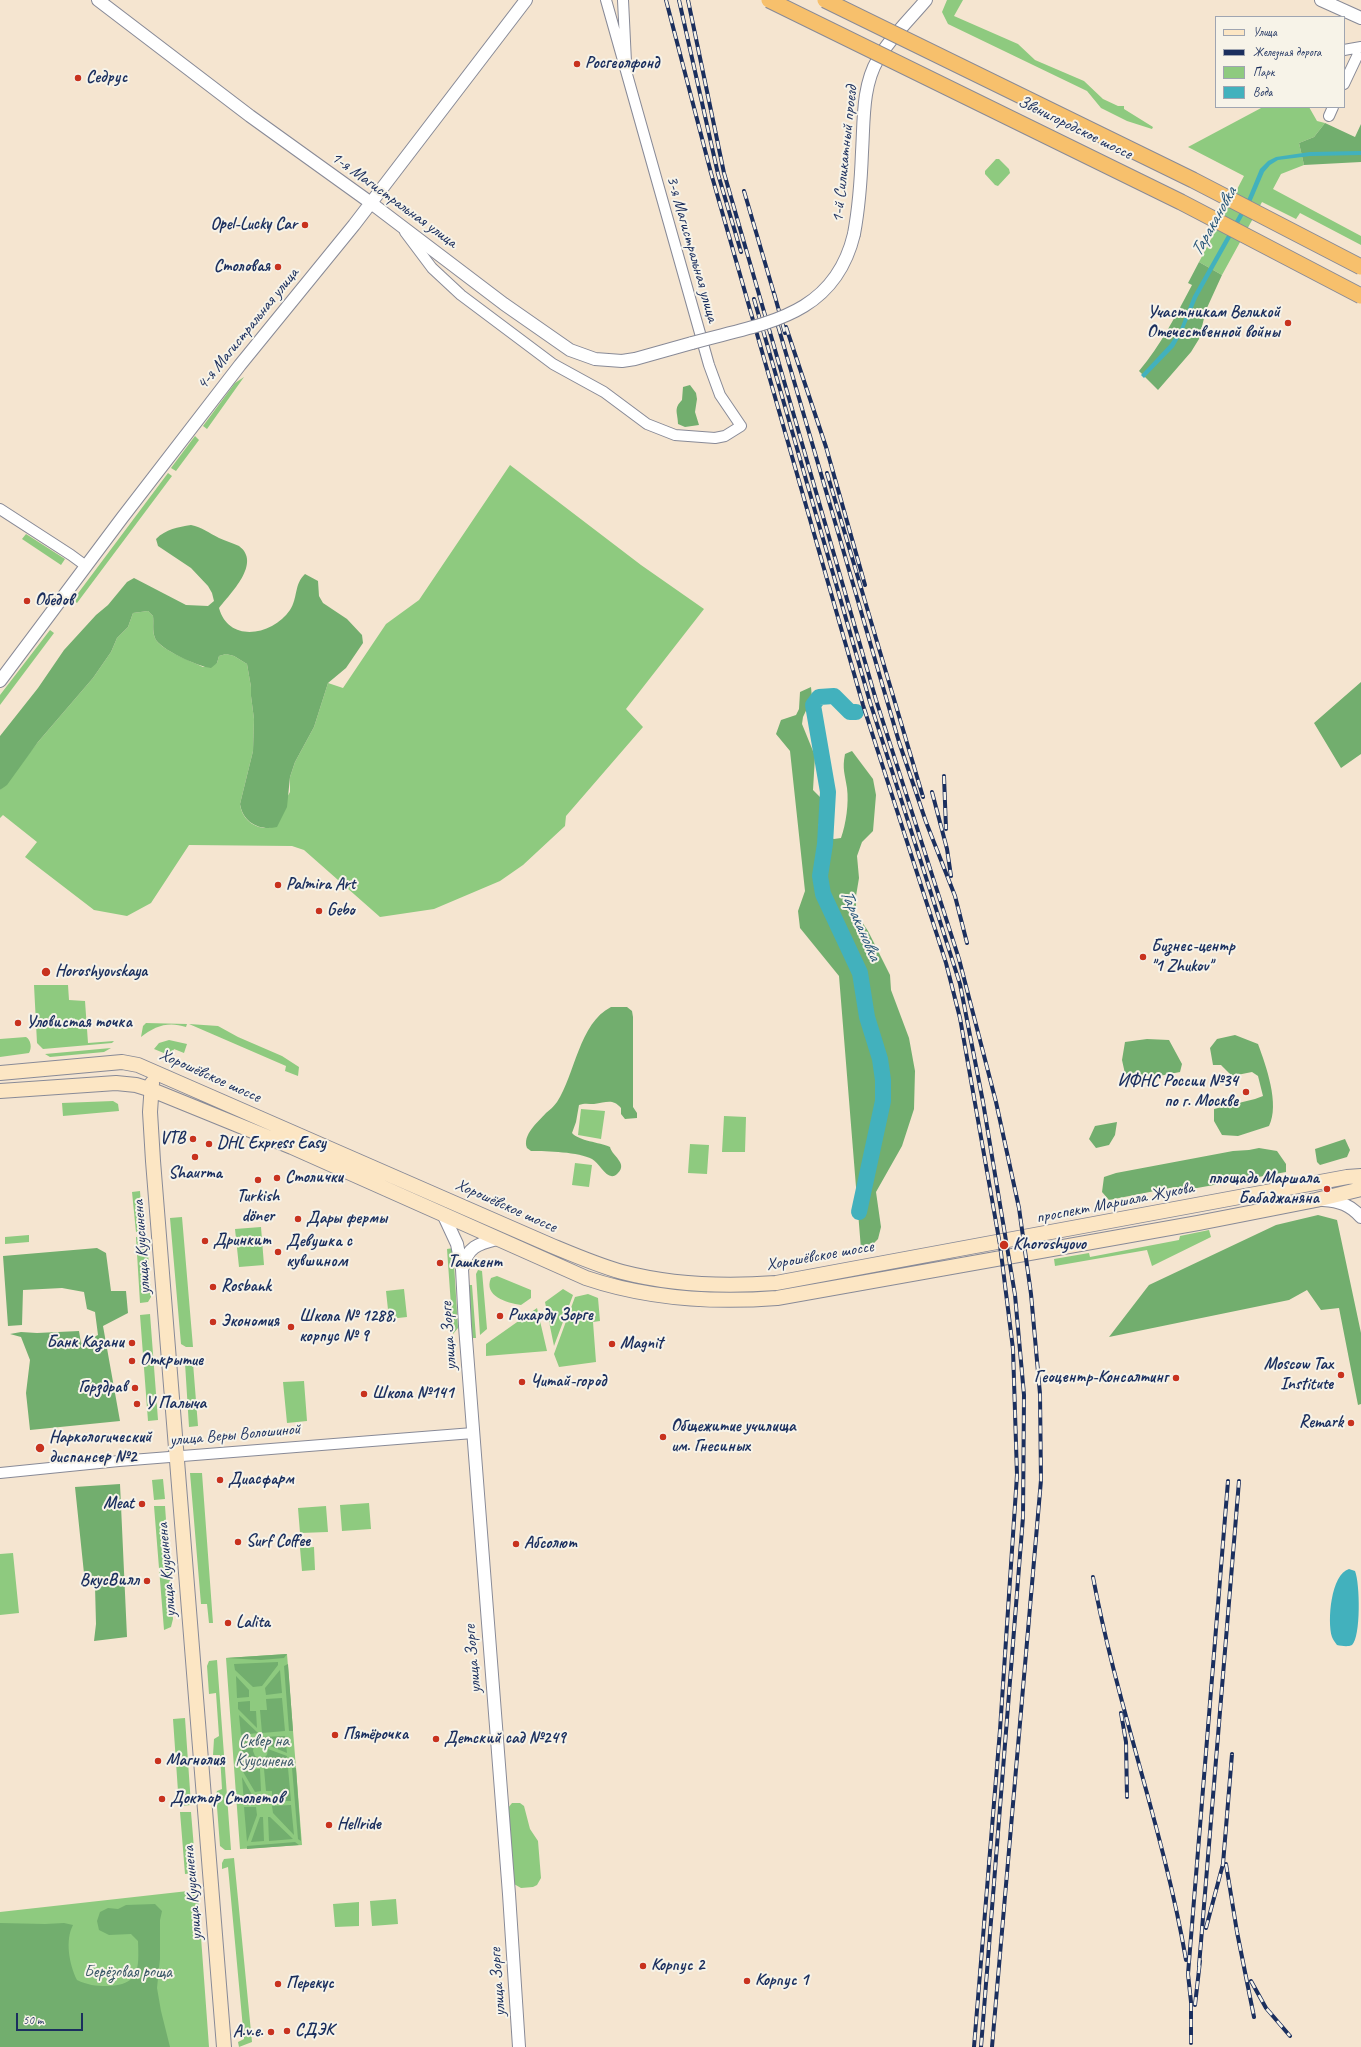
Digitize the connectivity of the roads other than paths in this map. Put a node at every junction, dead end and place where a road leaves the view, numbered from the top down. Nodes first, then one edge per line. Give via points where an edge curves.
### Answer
1 (98, 0) edge
2 (526, 0) edge
3 (606, 0) edge
4 (624, 0) edge
5 (769, 0) edge
6 (825, 0) edge
7 (926, 0) edge
8 (1321, 0) edge
9 (1361, 18) edge
10 (1361, 47) edge
11 (1345, 50) edge
12 (626, 74) junction
13 (1345, 82) edge
14 (371, 203) junction
15 (400, 225) junction
16 (1361, 268) edge
17 (1361, 296) edge
18 (692, 343) joint
19 (0, 509) edge
20 (86, 566) junction
21 (0, 681) edge
22 (141, 1066) junction
23 (0, 1073) edge
24 (182, 1083) junction
25 (152, 1090) junction
26 (0, 1091) edge
27 (1361, 1169) edge
28 (1354, 1177) edge
29 (1358, 1188) edge
30 (1316, 1200) junction
31 (444, 1216) junction
32 (1361, 1216) edge
33 (497, 1239) junction
34 (1017, 1239) joint
35 (1019, 1256) joint
36 (462, 1269) junction
37 (473, 1434) junction
38 (176, 1456) junction
39 (0, 1473) edge
40 (224, 2047) edge
41 (519, 2047) edge

1 - 14 street, 1-я Магистральная улица via 250,116
2 - 14 street, 4-я Магистральная улица
3 - 12 street, 3-я Магистральная улица
4 - 12 street, 3-я Магистральная улица
5 - 17 main road, Звенигородское шоссе, bridge via 1181,202
6 - 16 main road, Звенигородское шоссе, bridge via 1193,180
7 - 18 street, 1-й Силикатный проезд, bridge via 887,46 870,76 854,234 851,248 839,273 823,293 790,314
8 - 9 street
10 - 11 street
10 - 13 street
12 - 15 street, 3-я Магистральная улица via 714,383 741,426 730,434 718,438 675,435 647,424 604,392 553,364 461,294 432,268
14 - 15 street, 1-я Магистральная улица
14 - 20 street, 4-я Магистральная улица via 240,365
15 - 18 street, 1-я Магистральная улица via 523,317 570,350 583,356 622,361
19 - 20 street
20 - 21 street, 4-я Магистральная улица
22 - 23 main road, Хорошёвское шоссе via 122,1062
22 - 24 main road, Хорошёвское шоссе
22 - 25 main road, улица Куусинена via 150,1072
24 - 25 main road via 164,1079
24 - 34 main road, Хорошёвское шоссе via 550,1245 604,1266 639,1275 706,1285 776,1283
25 - 26 main road, Хорошёвское шоссе via 116,1083
25 - 31 main road, Хорошёвское шоссе via 285,1144
25 - 38 main road, улица Куусинена via 151,1133
27 - 28 main road, проспект Маршала Жукова
28 - 29 street
28 - 34 main road, проспект Маршала Жукова
29 - 30 main road, проспект Маршала Жукова
29 - 32 street
30 - 32 street via 1336,1200
30 - 35 main road, проспект Маршала Жукова
31 - 33 main road, Хорошёвское шоссе
31 - 36 street, улица Зорге via 457,1244
33 - 35 main road, Хорошёвское шоссе via 603,1284 662,1296 709,1300 777,1298
33 - 36 street, улица Зорге via 470,1250
36 - 37 street, улица Зорге
37 - 38 street, улица Веры Волошиной
37 - 41 street, улица Зорге via 510,1894
38 - 39 street, улица Веры Волошиной
38 - 40 main road, улица Куусинена

